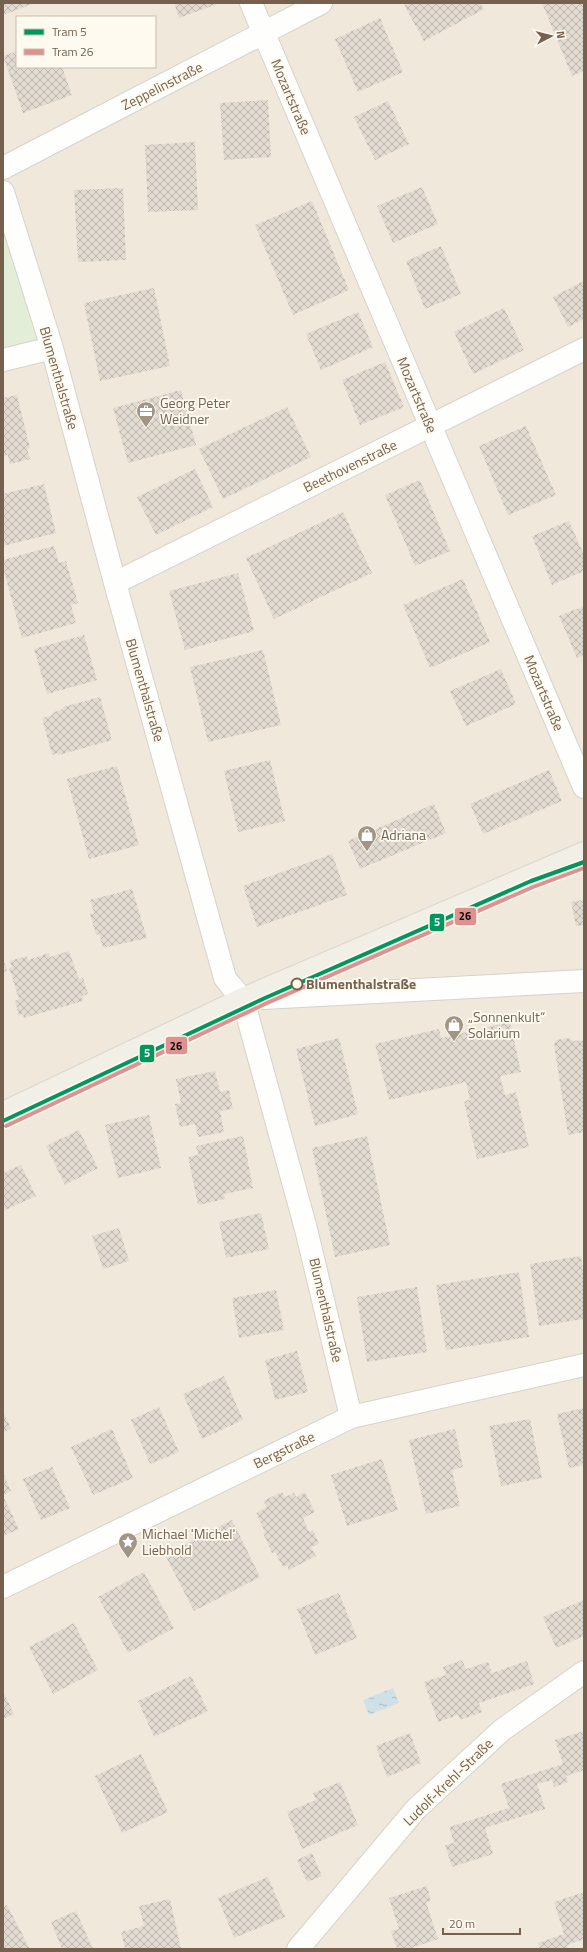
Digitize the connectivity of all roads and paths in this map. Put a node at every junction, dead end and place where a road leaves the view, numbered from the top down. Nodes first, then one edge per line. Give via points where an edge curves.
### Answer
1 (251, 3) edge
2 (321, 3) edge
3 (264, 34) junction
4 (3, 168) edge
5 (3, 192) edge
6 (52, 348) junction
7 (584, 349) edge
8 (3, 360) edge
9 (430, 426) junction
10 (115, 583) junction
11 (584, 787) edge
12 (584, 853) edge
13 (584, 982) edge
14 (243, 1000) junction
15 (3, 1113) edge
16 (584, 1365) edge
17 (351, 1417) junction
18 (3, 1587) edge
19 (584, 1672) edge
20 (298, 1949) edge

1 - 3 street, Mozartstraße
2 - 3 street, Zeppelinstraße
3 - 4 street, Zeppelinstraße
3 - 9 street, Mozartstraße
5 - 6 street, Blumenthalstraße
6 - 8 street
6 - 10 street, Blumenthalstraße
7 - 9 street, Beethovenstraße
9 - 10 street, Beethovenstraße
9 - 11 street, Mozartstraße
10 - 14 street, Blumenthalstraße via 225,978
12 - 14 main road
13 - 14 street
14 - 15 main road
14 - 17 street, Blumenthalstraße via 306,1229
16 - 17 street, Bergstraße
17 - 18 street, Bergstraße
19 - 20 street, Ludolf-Krehl-Straße via 502,1730 416,1809

